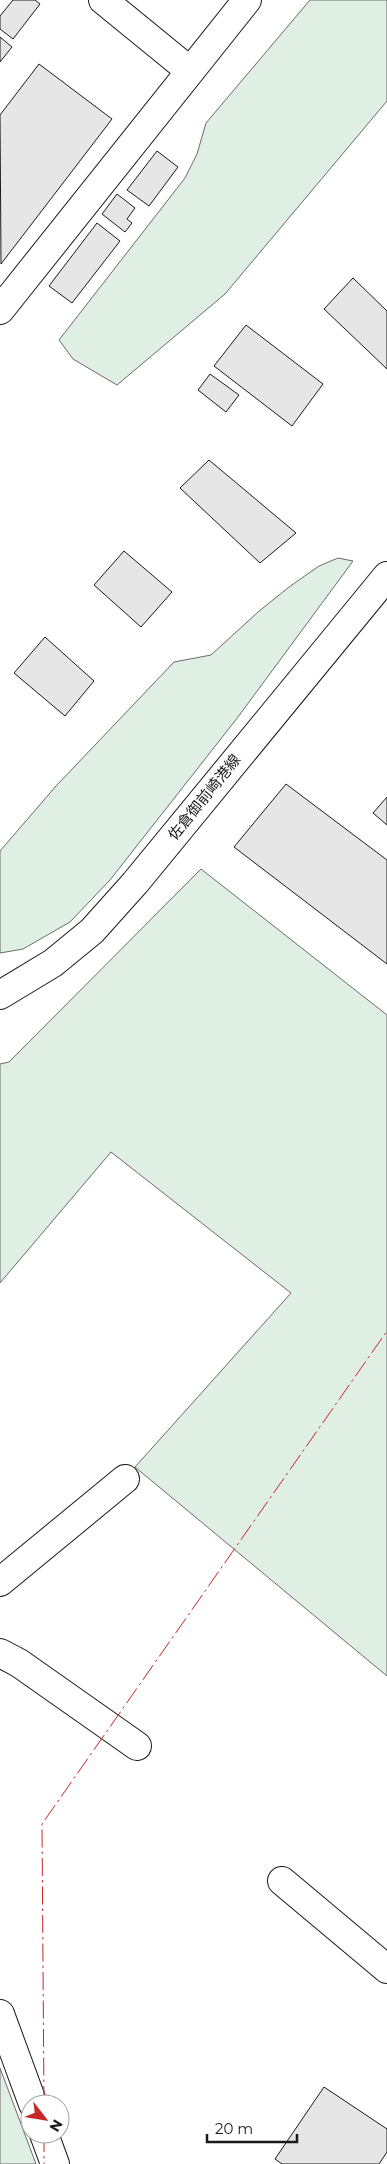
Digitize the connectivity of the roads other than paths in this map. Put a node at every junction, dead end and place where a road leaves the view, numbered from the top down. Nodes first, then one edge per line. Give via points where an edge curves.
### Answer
1 (103, 0) edge
2 (247, 0) edge
3 (190, 71) junction
4 (0, 310) edge
5 (387, 576) edge
6 (0, 996) edge
7 (125, 1479) dead end
8 (0, 1582) edge
9 (0, 1652) edge
10 (137, 1746) dead end
11 (282, 1881) dead end
12 (387, 1969) edge
13 (0, 2014) edge
14 (29, 2094) edge
15 (48, 2144) edge
16 (55, 2164) edge

1 - 3 main road
2 - 3 main road
3 - 4 main road
5 - 6 main road, 佐倉御前崎港線 via 92,932 53,963
7 - 8 main road
9 - 10 main road
11 - 12 main road
13 - 14 main road
15 - 16 main road

